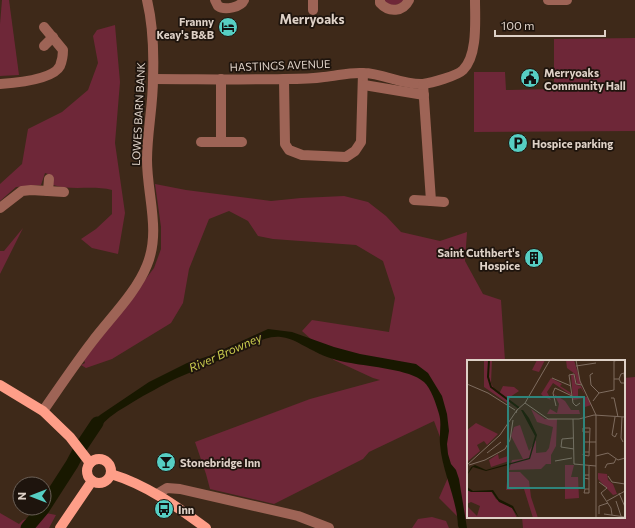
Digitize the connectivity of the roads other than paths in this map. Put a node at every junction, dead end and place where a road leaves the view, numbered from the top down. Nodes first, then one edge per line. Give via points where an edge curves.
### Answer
1 (147, 0) edge
2 (215, 0) edge
3 (244, 0) edge
4 (380, 0) edge
5 (409, 0) edge
6 (476, 0) edge
7 (548, 0) edge
8 (567, 0) edge
9 (44, 27) dead end
10 (53, 37) junction
11 (44, 46) dead end
12 (363, 73) junction
13 (153, 79) junction
14 (221, 79) junction
15 (284, 79) junction
16 (0, 84) edge
17 (423, 84) junction
18 (364, 85) junction
19 (424, 95) junction
20 (201, 142) dead end
21 (221, 142) junction
22 (242, 142) dead end
23 (49, 179) dead end
24 (48, 191) junction
25 (64, 192) dead end
26 (414, 200) dead end
27 (431, 201) junction
28 (444, 202) dead end
29 (0, 208) edge
30 (0, 385) edge
31 (44, 411) junction
32 (90, 462) junction
33 (111, 474) junction
34 (92, 481) junction
35 (157, 494) junction
36 (60, 528) edge
37 (206, 528) edge
38 (329, 528) edge

1 - 13 street, LOWES BARN BANK via 153,38
2 - 3 street via 222,7 237,7
4 - 5 street via 384,8 389,10 407,6
6 - 17 street, HASTINGS AVENUE via 475,39 471,57 462,71 445,79
7 - 8 street
9 - 10 street
10 - 11 street
10 - 16 street via 63,50 60,67 55,72 17,83
12 - 15 street, HASTINGS AVENUE
12 - 17 street, HASTINGS AVENUE
12 - 18 street
13 - 14 street, HASTINGS AVENUE
13 - 31 street, LOWES BARN BANK via 147,162 154,234 147,266 124,302 92,342
14 - 15 street, HASTINGS AVENUE
14 - 21 street, HASTINGS AVENUE
15 - 18 street via 286,144 289,150 302,155 346,157 357,150 361,142
17 - 19 street
18 - 19 street
19 - 27 street
20 - 21 street
21 - 22 street
23 - 24 street
24 - 25 street
24 - 29 street via 22,191
26 - 27 street
27 - 28 street
30 - 31 main road
31 - 32 main road via 70,436
32 - 33 main road via 104,459 109,464
32 - 34 main road via 87,474
33 - 34 main road via 107,481
33 - 35 main road
34 - 36 main road
35 - 37 main road
35 - 38 street via 167,488 180,489 298,516

